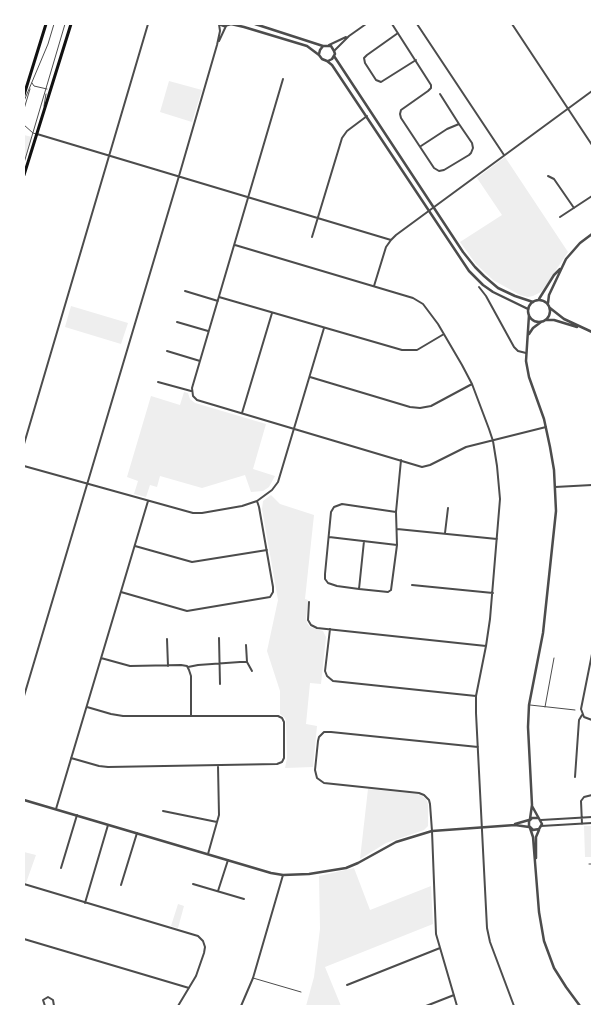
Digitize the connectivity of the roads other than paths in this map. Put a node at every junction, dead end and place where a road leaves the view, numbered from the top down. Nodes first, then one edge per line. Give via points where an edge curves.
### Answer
1 (46, 24) edge
2 (54, 24) edge
3 (65, 24) edge
4 (71, 24) edge
5 (148, 24) edge
6 (219, 24) edge
7 (231, 24) edge
8 (255, 24) edge
9 (366, 24) edge
10 (392, 24) edge
11 (417, 24) edge
12 (512, 24) edge
13 (226, 26) junction
14 (398, 32) junction
15 (349, 36) junction
16 (217, 45) junction
17 (328, 45) junction
18 (323, 46) junction
19 (334, 51) junction
20 (319, 55) junction
21 (334, 56) junction
22 (416, 60) junction
23 (327, 61) junction
24 (283, 79) dead end
25 (32, 82) junction
26 (47, 89) junction
27 (592, 91) edge
28 (440, 94) dead end
29 (24, 95) edge
30 (24, 101) edge
31 (568, 108) junction
32 (24, 109) edge
33 (42, 116) junction
34 (367, 116) junction
35 (459, 124) junction
36 (24, 125) edge
37 (35, 134) junction
38 (592, 145) edge
39 (421, 146) junction
40 (504, 155) junction
41 (108, 156) junction
42 (24, 163) edge
43 (24, 175) edge
44 (179, 176) junction
45 (548, 176) dead end
46 (592, 196) edge
47 (248, 197) junction
48 (434, 207) junction
49 (574, 208) junction
50 (429, 211) junction
51 (560, 217) dead end
52 (318, 218) junction
53 (592, 234) edge
54 (312, 237) dead end
55 (391, 240) junction
56 (234, 245) junction
57 (561, 268) junction
58 (374, 286) junction
59 (479, 287) dead end
60 (185, 291) dead end
61 (219, 297) junction
62 (538, 299) junction
63 (218, 301) junction
64 (532, 302) junction
65 (548, 303) junction
66 (550, 308) junction
67 (528, 309) junction
68 (272, 312) junction
69 (529, 315) junction
70 (546, 320) junction
71 (177, 322) dead end
72 (541, 322) junction
73 (324, 328) junction
74 (582, 328) junction
75 (209, 331) junction
76 (592, 332) edge
77 (444, 334) junction
78 (529, 334) junction
79 (167, 351) dead end
80 (526, 353) junction
81 (200, 361) junction
82 (310, 377) junction
83 (158, 382) dead end
84 (472, 384) junction
85 (191, 391) junction
86 (242, 413) junction
87 (546, 427) junction
88 (294, 428) junction
89 (493, 441) junction
90 (24, 444) edge
91 (401, 460) junction
92 (24, 466) edge
93 (87, 483) junction
94 (592, 485) edge
95 (555, 487) junction
96 (257, 500) junction
97 (148, 501) junction
98 (448, 508) dead end
99 (396, 512) junction
100 (397, 529) junction
101 (445, 533) junction
102 (329, 537) junction
103 (497, 539) junction
104 (364, 541) junction
105 (396, 545) junction
106 (135, 546) junction
107 (267, 550) junction
108 (412, 585) dead end
109 (359, 589) junction
110 (121, 592) junction
111 (493, 593) junction
112 (309, 602) dead end
113 (330, 630) junction
114 (219, 638) dead end
115 (167, 639) dead end
116 (246, 645) dead end
117 (486, 646) junction
118 (592, 654) edge
119 (101, 658) junction
120 (554, 658) dead end
121 (247, 662) junction
122 (220, 664) junction
123 (168, 666) junction
124 (189, 667) junction
125 (252, 671) dead end
126 (220, 684) dead end
127 (24, 696) edge
128 (476, 696) junction
129 (530, 705) junction
130 (86, 707) junction
131 (545, 707) junction
132 (575, 710) dead end
133 (582, 715) junction
134 (192, 716) junction
135 (592, 720) edge
136 (478, 746) junction
137 (71, 758) junction
138 (218, 766) junction
139 (575, 777) dead end
140 (592, 795) edge
141 (24, 800) edge
142 (532, 805) junction
143 (56, 809) junction
144 (163, 811) dead end
145 (77, 815) junction
146 (592, 817) edge
147 (538, 818) junction
148 (582, 818) junction
149 (530, 820) junction
150 (541, 820) junction
151 (217, 822) junction
152 (592, 823) edge
153 (582, 824) junction
154 (108, 825) junction
155 (515, 825) junction
156 (482, 826) junction
157 (541, 826) junction
158 (530, 828) junction
159 (539, 829) junction
160 (432, 831) junction
161 (137, 833) junction
162 (208, 854) junction
163 (228, 860) junction
164 (589, 864) dead end
165 (592, 864) edge
166 (62, 868) dead end
167 (536, 870) junction
168 (283, 875) junction
169 (24, 884) edge
170 (193, 884) dead end
171 (122, 885) dead end
172 (218, 892) junction
173 (244, 899) dead end
174 (85, 903) junction
175 (24, 939) edge
176 (440, 948) junction
177 (253, 978) junction
178 (347, 985) dead end
179 (189, 988) junction
180 (301, 992) dead end
181 (454, 995) junction
182 (45, 1006) edge
183 (54, 1006) edge
184 (178, 1006) edge
185 (241, 1006) edge
186 (426, 1006) edge
187 (458, 1006) edge
188 (514, 1006) edge
189 (580, 1006) edge

1 - 29 main road
2 - 25 lane
3 - 26 lane
4 - 33 main road
5 - 41 street
6 - 13 street
6 - 16 street
7 - 13 street
7 - 20 street via 307,46
8 - 18 street
9 - 15 street
10 - 14 street
11 - 40 street
12 - 31 street
13 - 16 street
14 - 22 street
14 - 22 street via 367,54 365,64 376,80 381,82
15 - 17 street
15 - 19 street
16 - 44 street
17 - 18 street
17 - 19 street
18 - 20 street
19 - 21 street
20 - 23 street
21 - 23 street
21 - 48 street
22 - 39 street via 431,87 402,108 400,114
23 - 34 street
24 - 47 street
25 - 26 lane via 34,86
25 - 30 lane
25 - 32 lane
26 - 33 lane
26 - 37 lane
27 - 31 street
28 - 35 street
31 - 38 street
31 - 40 street
33 - 37 main road
34 - 50 street
34 - 52 street via 342,138
35 - 39 street
35 - 39 street via 472,143 472,151 444,170 434,168
36 - 37 lane
37 - 41 street
37 - 42 lane
37 - 43 main road
40 - 48 street
41 - 44 street
41 - 90 street
44 - 47 street
44 - 93 street
45 - 49 street via 554,179
46 - 49 street
47 - 52 street
47 - 56 street
48 - 50 street
48 - 64 street via 480,273 505,292
49 - 51 street
50 - 55 street
50 - 67 street via 463,263 478,280 493,292
52 - 54 street
52 - 55 street
53 - 57 street via 572,251
55 - 58 street
56 - 58 street
56 - 61 street
57 - 62 street
57 - 65 street
58 - 77 street via 413,298 423,304
59 - 80 street via 514,347
60 - 63 street
61 - 63 street
61 - 68 street
62 - 64 street
62 - 65 street
63 - 75 street
64 - 67 street
65 - 66 street
66 - 70 street
66 - 74 street
67 - 69 street
68 - 73 street
68 - 86 street
69 - 72 street via 534,321
69 - 78 street
70 - 72 street
70 - 74 street
71 - 75 street
72 - 78 street
73 - 77 street via 402,350 417,350
73 - 82 street
74 - 76 street
75 - 81 street
77 - 84 street
78 - 80 street
79 - 81 street
80 - 87 street via 530,377
81 - 85 street
82 - 84 street via 420,408 431,406
82 - 88 street
83 - 85 street
84 - 89 street
85 - 86 street via 197,400
86 - 88 street
87 - 89 street
87 - 95 street via 553,460
88 - 91 street
88 - 96 street via 278,482 272,490
89 - 91 street via 466,447 426,466
89 - 103 street via 500,499
91 - 99 street
92 - 93 street
93 - 97 street
93 - 127 street
94 - 95 street
95 - 129 street via 555,528 545,622
96 - 97 street via 242,506 197,513
96 - 107 street
97 - 106 street
98 - 101 street
99 - 100 street
99 - 102 street via 337,505 332,510
100 - 101 street
100 - 105 street
101 - 103 street
102 - 104 street
102 - 109 street via 326,582 332,586
103 - 111 street
104 - 105 street
104 - 109 street
105 - 109 street via 391,590 388,592
106 - 107 street via 192,562
106 - 110 street
107 - 110 street via 273,592 270,597 187,611
108 - 111 street
110 - 119 street
111 - 117 street
112 - 113 street via 308,620 311,625
113 - 117 street
113 - 128 street via 325,670 326,676 333,681
114 - 122 street
115 - 123 street
116 - 121 street
117 - 128 street
118 - 133 street
119 - 123 street via 126,665
119 - 130 street
120 - 131 lane
121 - 122 street
121 - 125 street
122 - 124 street
122 - 126 street
123 - 124 street
124 - 134 street
128 - 136 street
129 - 131 lane
129 - 142 street via 528,727
130 - 134 street via 117,716
130 - 137 street
131 - 132 lane
133 - 135 street
133 - 139 street via 579,720
134 - 138 street via 276,715 283,720 285,756 281,763
136 - 156 street
136 - 160 street via 331,732 324,732 319,736 315,770 319,780 424,795 430,804
137 - 138 street via 105,767
137 - 143 street
138 - 151 street
140 - 148 street via 584,797 581,801
141 - 143 street
142 - 147 street
142 - 149 street
143 - 145 street
144 - 151 street
145 - 154 street
145 - 166 street
146 - 148 street
147 - 149 street
147 - 150 street
148 - 150 street
148 - 153 street
149 - 155 street
149 - 158 street
150 - 157 street
151 - 162 street
152 - 153 street
153 - 157 street
154 - 161 street
154 - 174 street
155 - 156 street
155 - 158 street
156 - 160 street
156 - 188 street via 486,928
157 - 159 street
158 - 159 street via 534,831
158 - 167 street
159 - 167 street via 536,837
160 - 168 street via 396,842 346,868
160 - 176 street via 436,934
161 - 162 street
161 - 171 street
162 - 163 street
163 - 168 street
163 - 172 street
164 - 165 lane
167 - 189 street via 544,941 557,973
168 - 177 street
169 - 174 street
170 - 172 street
172 - 173 street
174 - 179 street via 200,938 205,949
175 - 179 street
176 - 178 street
176 - 181 street
177 - 180 lane
177 - 185 street
179 - 184 street
181 - 186 street
181 - 187 street
182 - 183 street via 43,1000 48,997 53,1000

